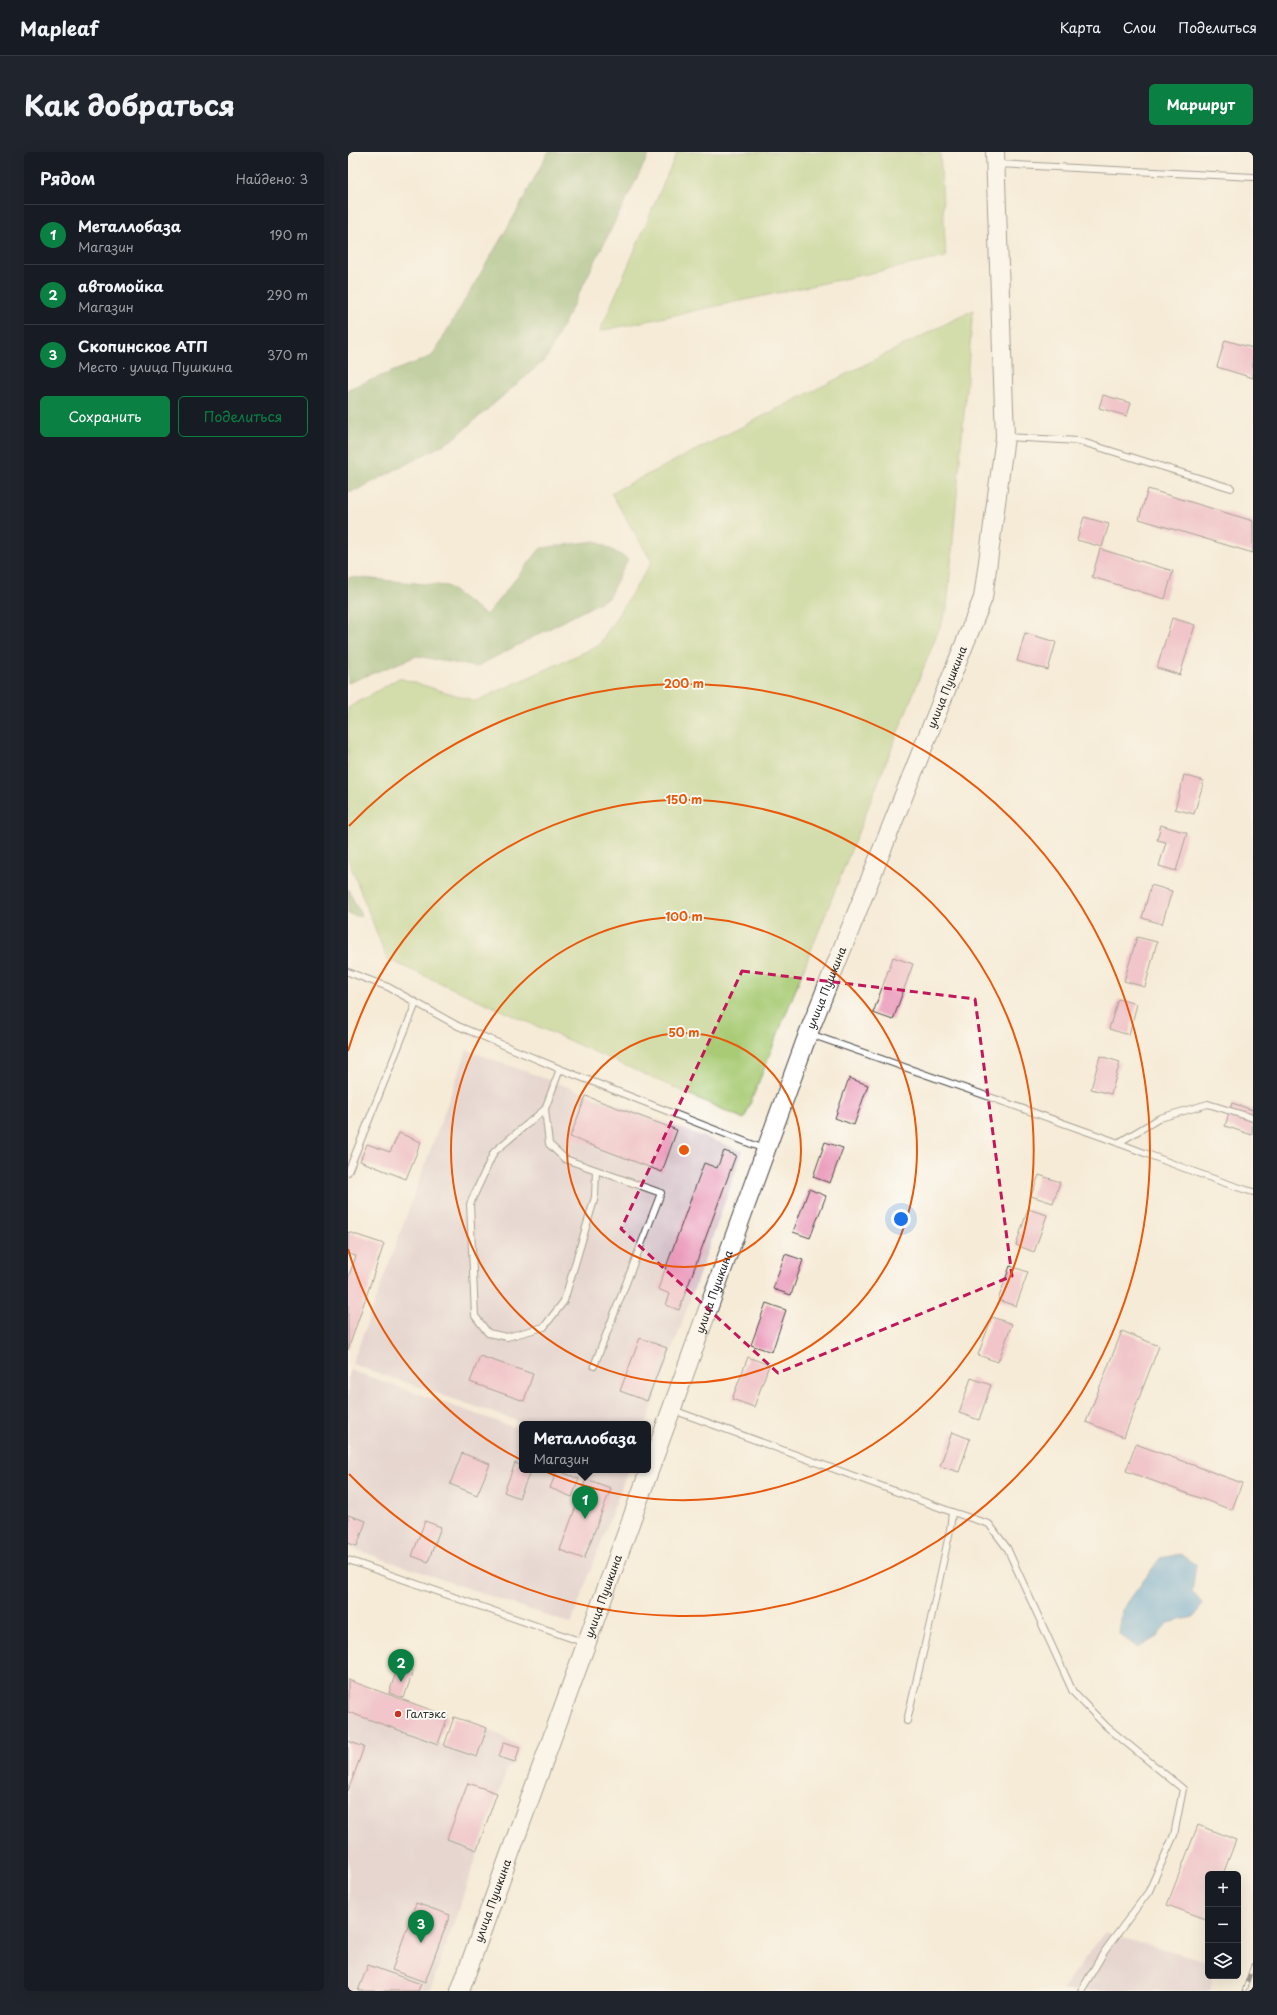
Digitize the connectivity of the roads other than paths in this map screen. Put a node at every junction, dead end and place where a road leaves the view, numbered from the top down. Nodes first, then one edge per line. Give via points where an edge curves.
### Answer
1 (995, 158) edge
2 (1253, 177) edge
3 (1005, 437) junction
4 (1231, 488) dead end
5 (348, 972) edge
6 (416, 1003) junction
7 (808, 1034) junction
8 (560, 1069) junction
9 (545, 1109) junction
10 (1253, 1118) edge
11 (1118, 1143) junction
12 (766, 1150) junction
13 (596, 1170) junction
14 (348, 1172) edge
15 (1253, 1192) edge
16 (594, 1366) dead end
17 (672, 1410) junction
18 (651, 1468) edge
19 (649, 1473) edge
20 (952, 1512) junction
21 (348, 1560) edge
22 (587, 1643) junction
23 (907, 1721) dead end
24 (460, 1991) edge
25 (1081, 1991) edge

1 - 2 lane
1 - 3 main road, улица Пушкина
3 - 4 lane via 1079,441
3 - 7 main road, улица Пушкина via 983,598
5 - 6 lane via 388,987
6 - 8 lane via 458,1026
6 - 14 lane
7 - 11 lane
7 - 12 main road, улица Пушкина
8 - 9 lane
8 - 12 lane
9 - 13 lane via 549,1144 565,1159
9 - 13 lane via 494,1152 470,1204 475,1316 488,1333 507,1337 544,1328 564,1301 595,1197
10 - 11 lane via 1208,1104 1160,1118
11 - 15 lane via 1219,1182
12 - 17 main road, улица Пушкина
13 - 16 lane via 660,1193
17 - 18 main road, улица Пушкина
17 - 20 lane
19 - 22 main road, улица Пушкина
20 - 23 lane
20 - 25 lane via 989,1524 1007,1548 1073,1692 1107,1727 1183,1789 1174,1835 1148,1891 1104,1952
21 - 22 lane
22 - 24 main road, улица Пушкина

